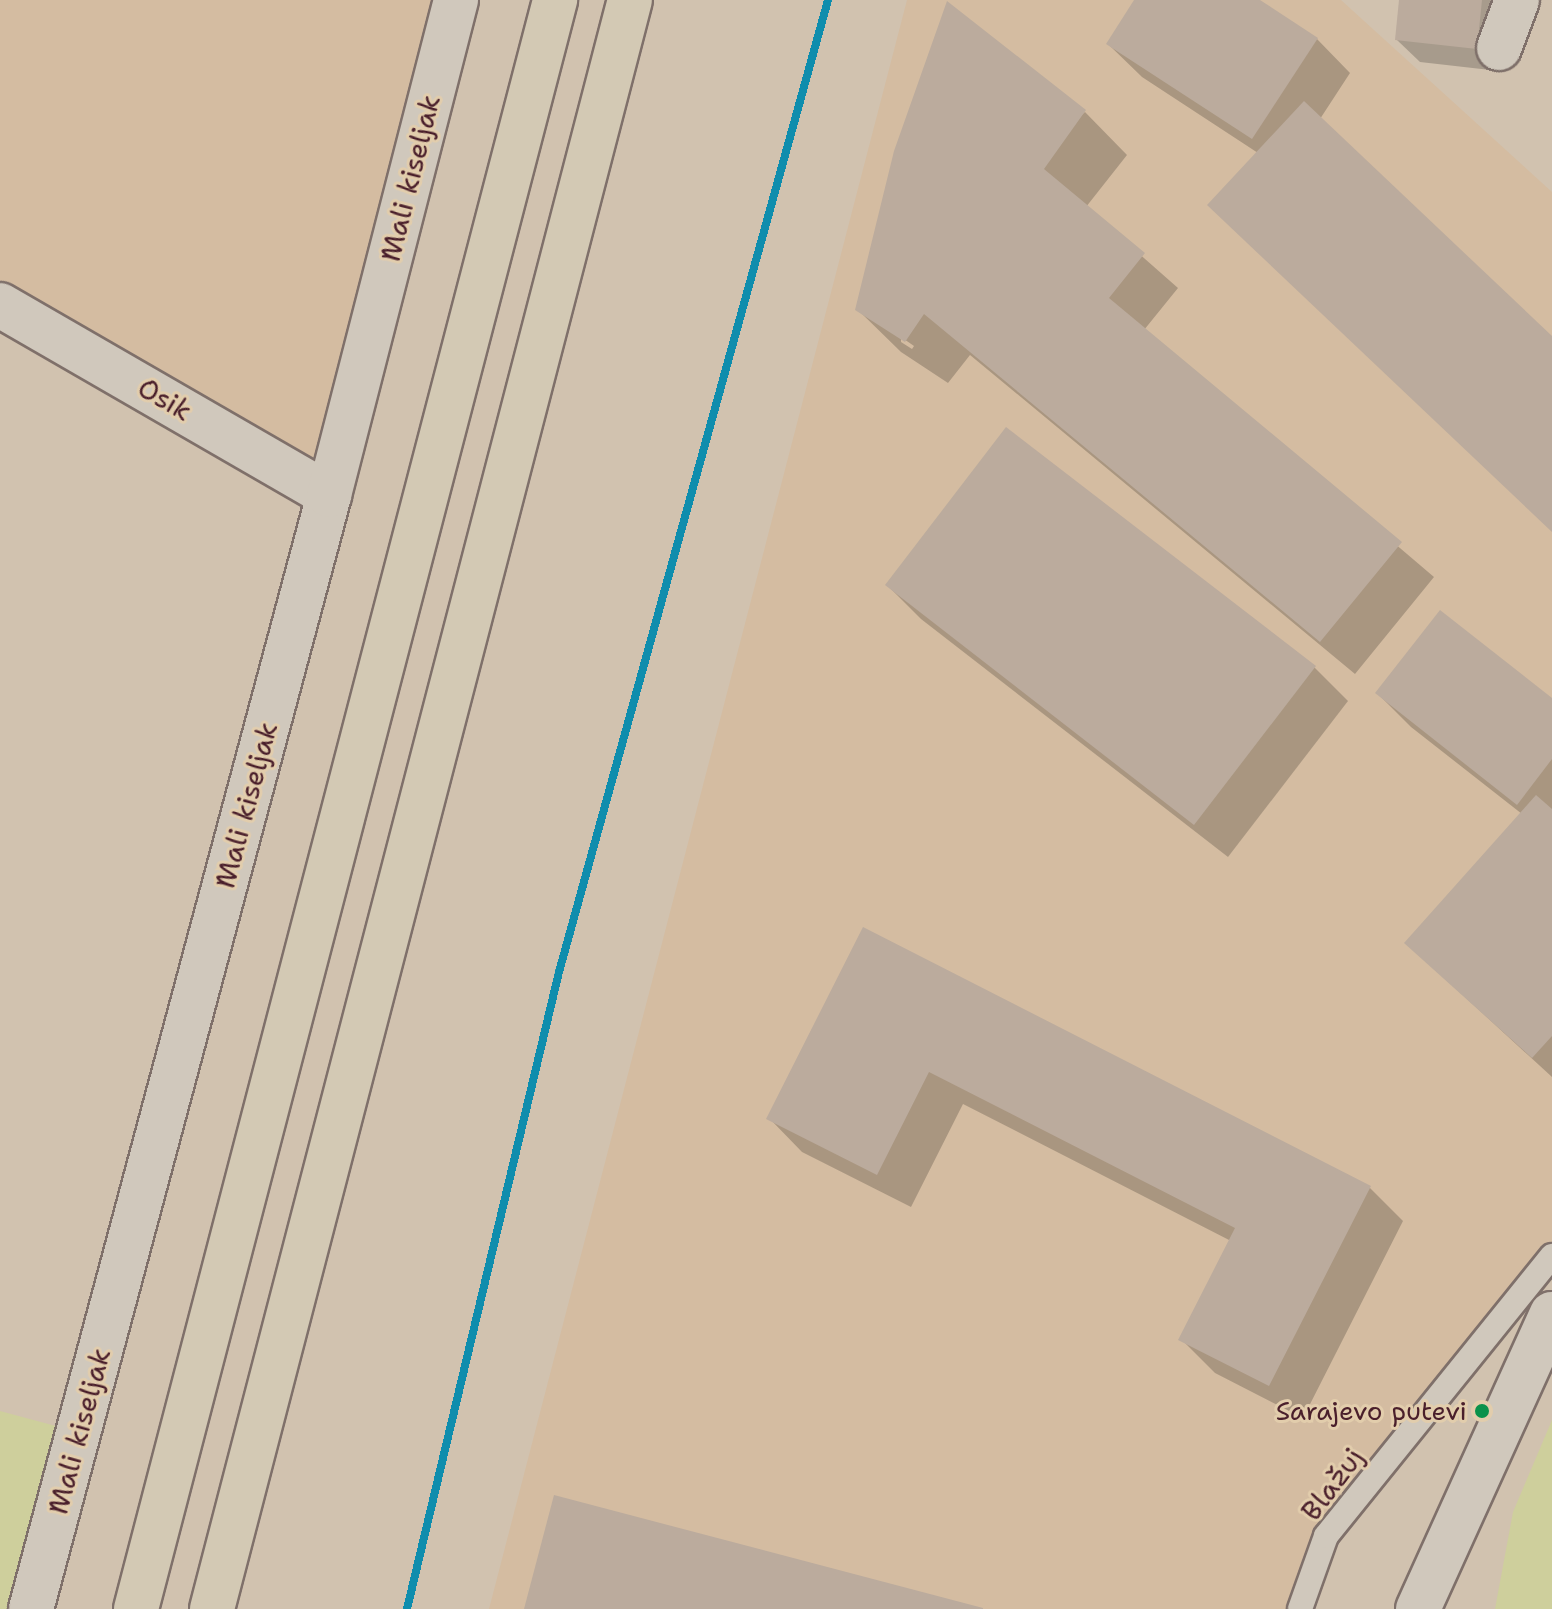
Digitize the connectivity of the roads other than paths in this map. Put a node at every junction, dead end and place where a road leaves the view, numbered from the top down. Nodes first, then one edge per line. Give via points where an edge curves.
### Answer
1 (456, 0) edge
2 (555, 0) edge
3 (630, 0) edge
4 (1517, 0) edge
5 (1499, 48) dead end
6 (0, 305) edge
7 (329, 495) junction
8 (1552, 1256) edge
9 (1552, 1314) edge
10 (31, 1609) edge
11 (136, 1609) edge
12 (212, 1609) edge
13 (1300, 1609) edge
14 (1418, 1609) edge

1 - 7 street, Mali kiseljak
2 - 11 highway
3 - 12 highway
4 - 5 street
6 - 7 street, Osik
7 - 10 street, Mali kiseljak
8 - 13 lane, Blažuj via 1326,1536
9 - 14 street

